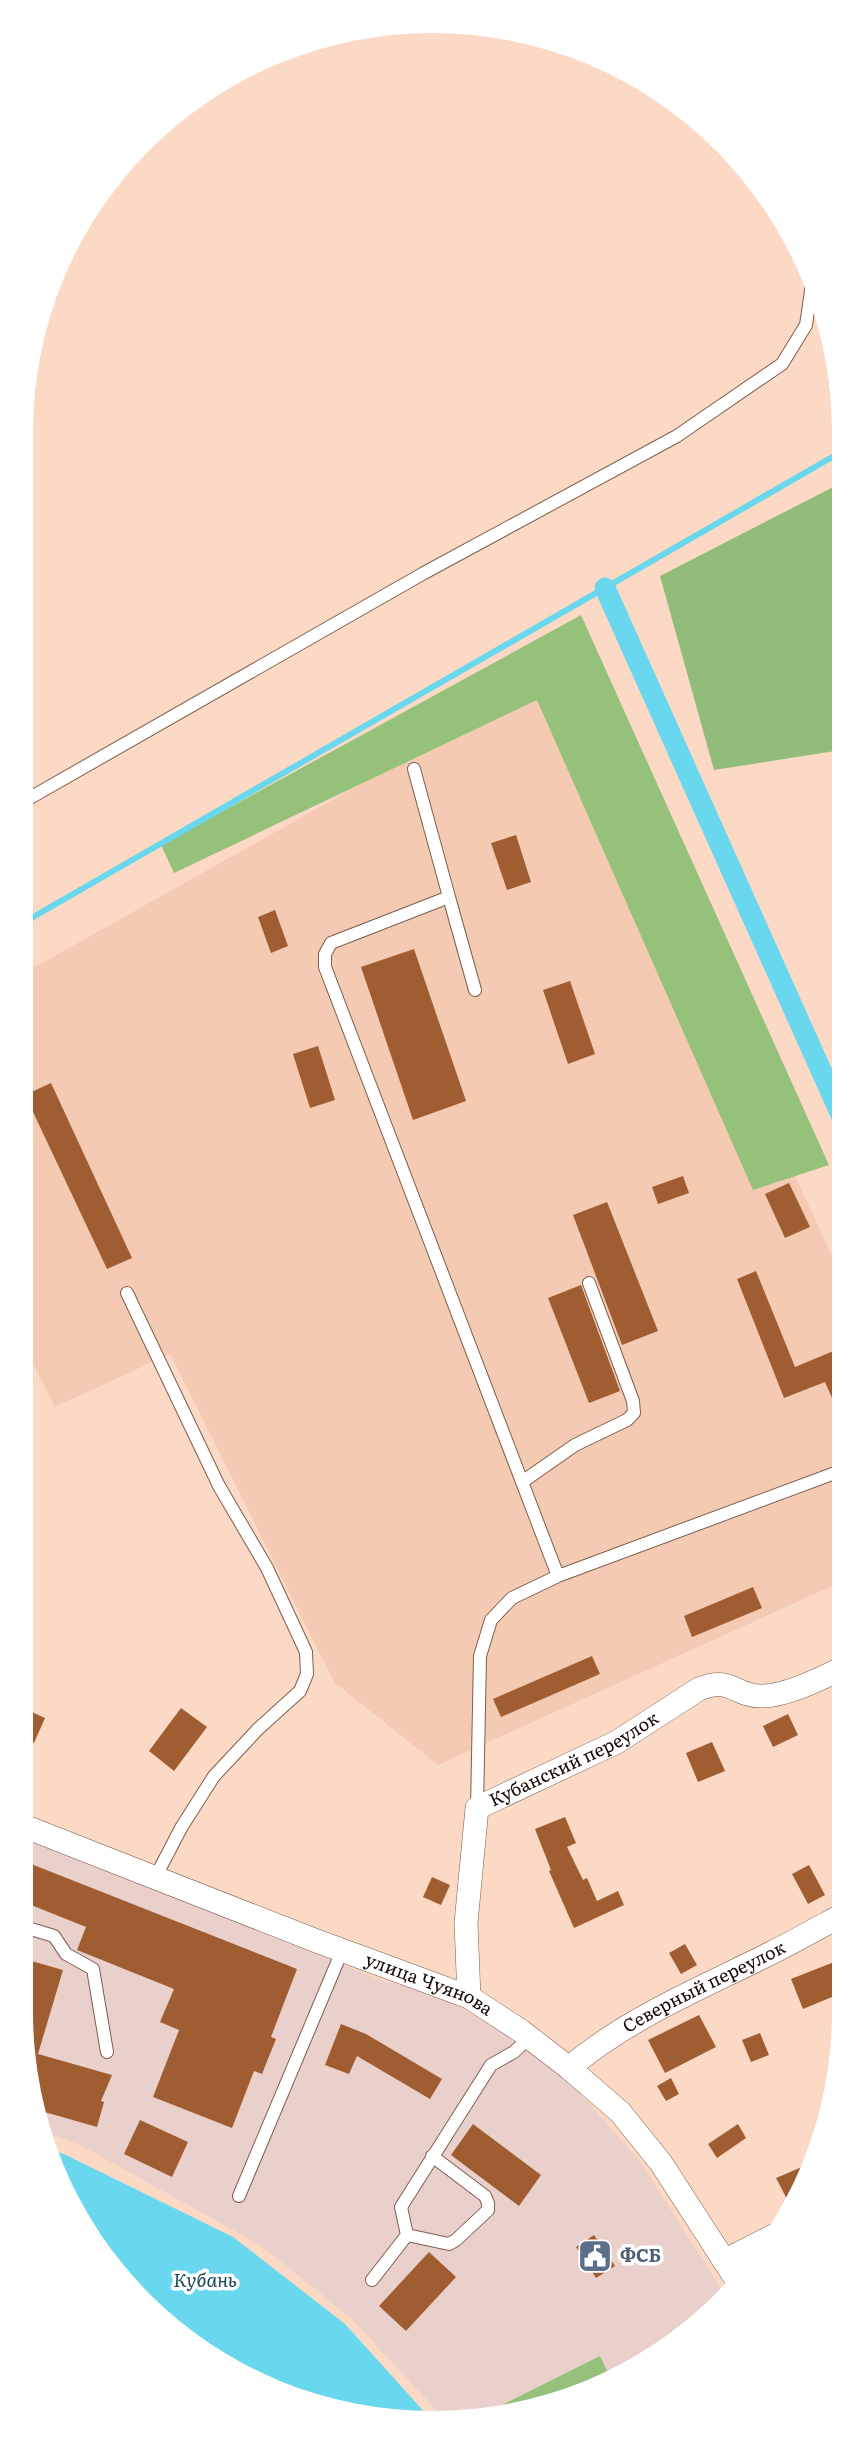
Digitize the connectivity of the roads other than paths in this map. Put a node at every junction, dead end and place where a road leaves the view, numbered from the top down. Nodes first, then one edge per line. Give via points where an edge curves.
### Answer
1 (810, 301) edge
2 (414, 769) dead end
3 (33, 796) edge
4 (449, 897) junction
5 (475, 990) dead end
6 (589, 1283) dead end
7 (127, 1293) dead end
8 (832, 1474) edge
9 (522, 1482) junction
10 (558, 1576) junction
11 (832, 1672) edge
12 (477, 1808) junction
13 (33, 1830) edge
14 (155, 1878) junction
15 (832, 1921) edge
16 (33, 1930) edge
17 (342, 1951) junction
18 (469, 1997) junction
19 (529, 2038) junction
20 (107, 2052) dead end
21 (569, 2068) junction
22 (432, 2157) junction
23 (239, 2196) dead end
24 (407, 2235) junction
25 (748, 2256) edge
26 (730, 2270) edge
27 (372, 2280) dead end

1 - 3 lane via 806,325 782,364 677,436 424,573
2 - 4 lane
4 - 5 lane
4 - 9 lane via 331,943 325,967
6 - 9 lane via 634,1413 575,1445
7 - 14 lane via 219,1486 267,1569 306,1653 307,1674 300,1691 214,1776
8 - 10 lane
9 - 10 lane
10 - 12 lane via 512,1598 491,1620 480,1656
11 - 12 street, Кубанский переулок via 773,1696 757,1696 727,1684 699,1689 617,1742
12 - 18 street, Кубанский переулок via 466,1923
13 - 14 street, улица Чуянова
14 - 17 street, улица Чуянова
15 - 21 street, Северный переулок via 665,2005
16 - 20 lane via 54,1936 66,1954 93,1969
17 - 18 street, улица Чуянова
17 - 23 lane
18 - 19 street, улица Чуянова
19 - 21 street, улица Чуянова
19 - 22 lane via 491,2065
21 - 26 street, улица Чуянова via 620,2112 661,2163
22 - 24 lane via 401,2207
22 - 24 lane via 485,2196 488,2210 449,2244
24 - 27 lane
25 - 26 street

